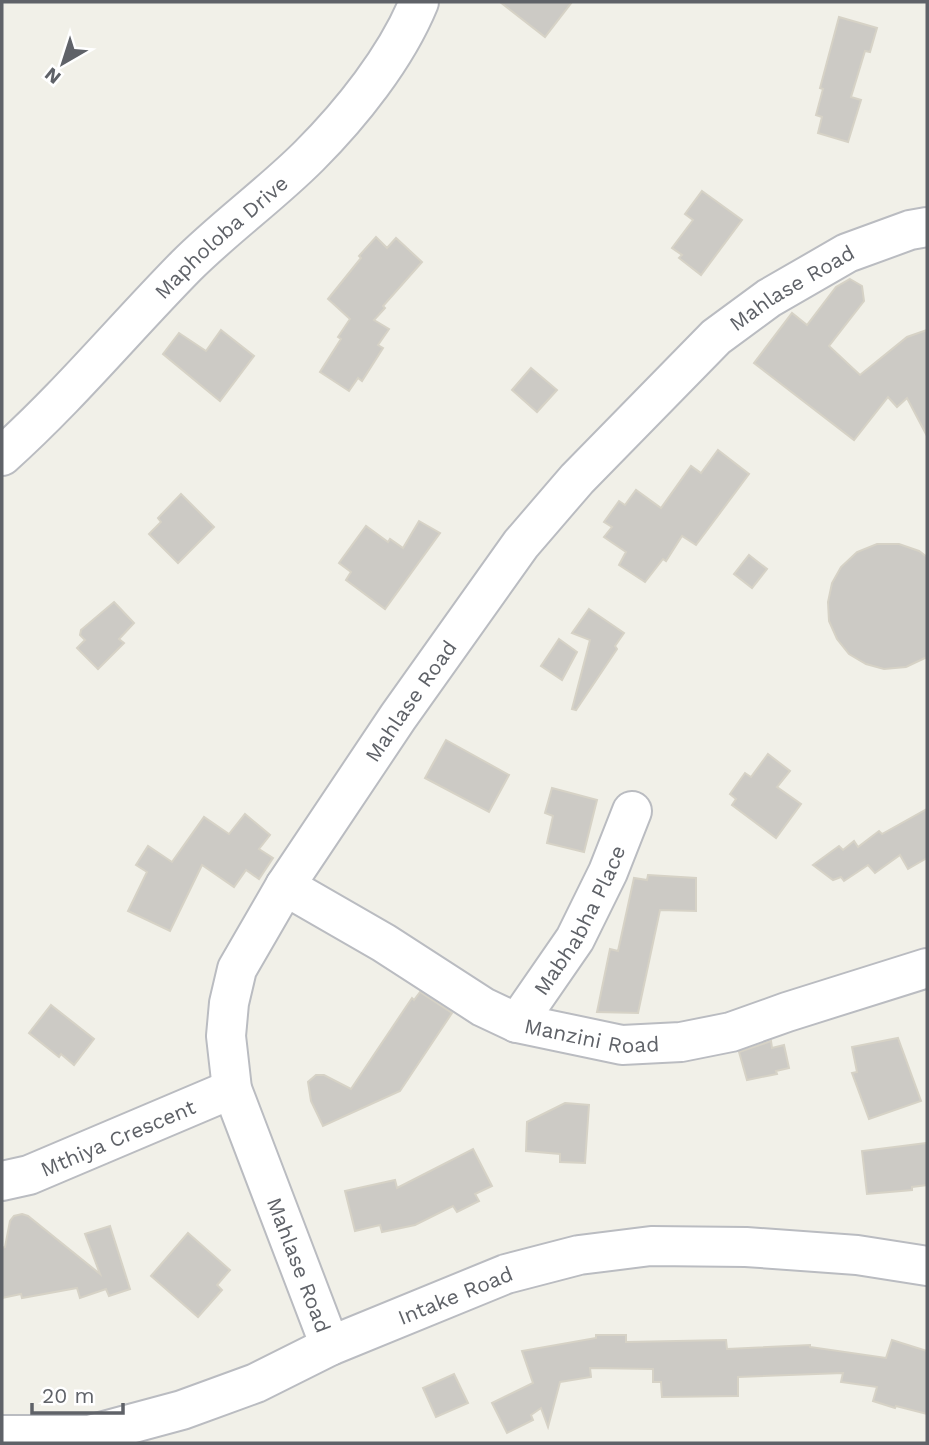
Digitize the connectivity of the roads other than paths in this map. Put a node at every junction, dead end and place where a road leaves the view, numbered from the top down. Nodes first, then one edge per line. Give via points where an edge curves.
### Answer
1 (419, 2) edge
2 (927, 227) edge
3 (2, 456) edge
4 (632, 811) dead end
5 (285, 887) junction
6 (927, 968) edge
7 (517, 1023) junction
8 (232, 1089) junction
9 (2, 1181) edge
10 (927, 1266) edge
11 (330, 1346) junction
12 (2, 1435) edge
13 (90, 1439) edge

1 - 3 street, Mapholoba Drive via 375,80 309,157 187,265
2 - 5 street, Mahlase Road via 847,253 769,298 716,337 577,479 521,544 398,716
4 - 7 street, Mabhabha Place via 575,939
5 - 7 street, Manzini Road
5 - 8 street, Mahlase Road via 237,969 226,1036
6 - 7 street, Manzini Road via 731,1032 681,1042 622,1045
8 - 9 street, Mthiya Crescent via 29,1175
8 - 11 street, Mahlase Road
10 - 11 street, Intake Road via 856,1255 746,1247 651,1246 579,1255 506,1274
11 - 13 street, Intake Road via 256,1383
12 - 13 street, Intake Road

